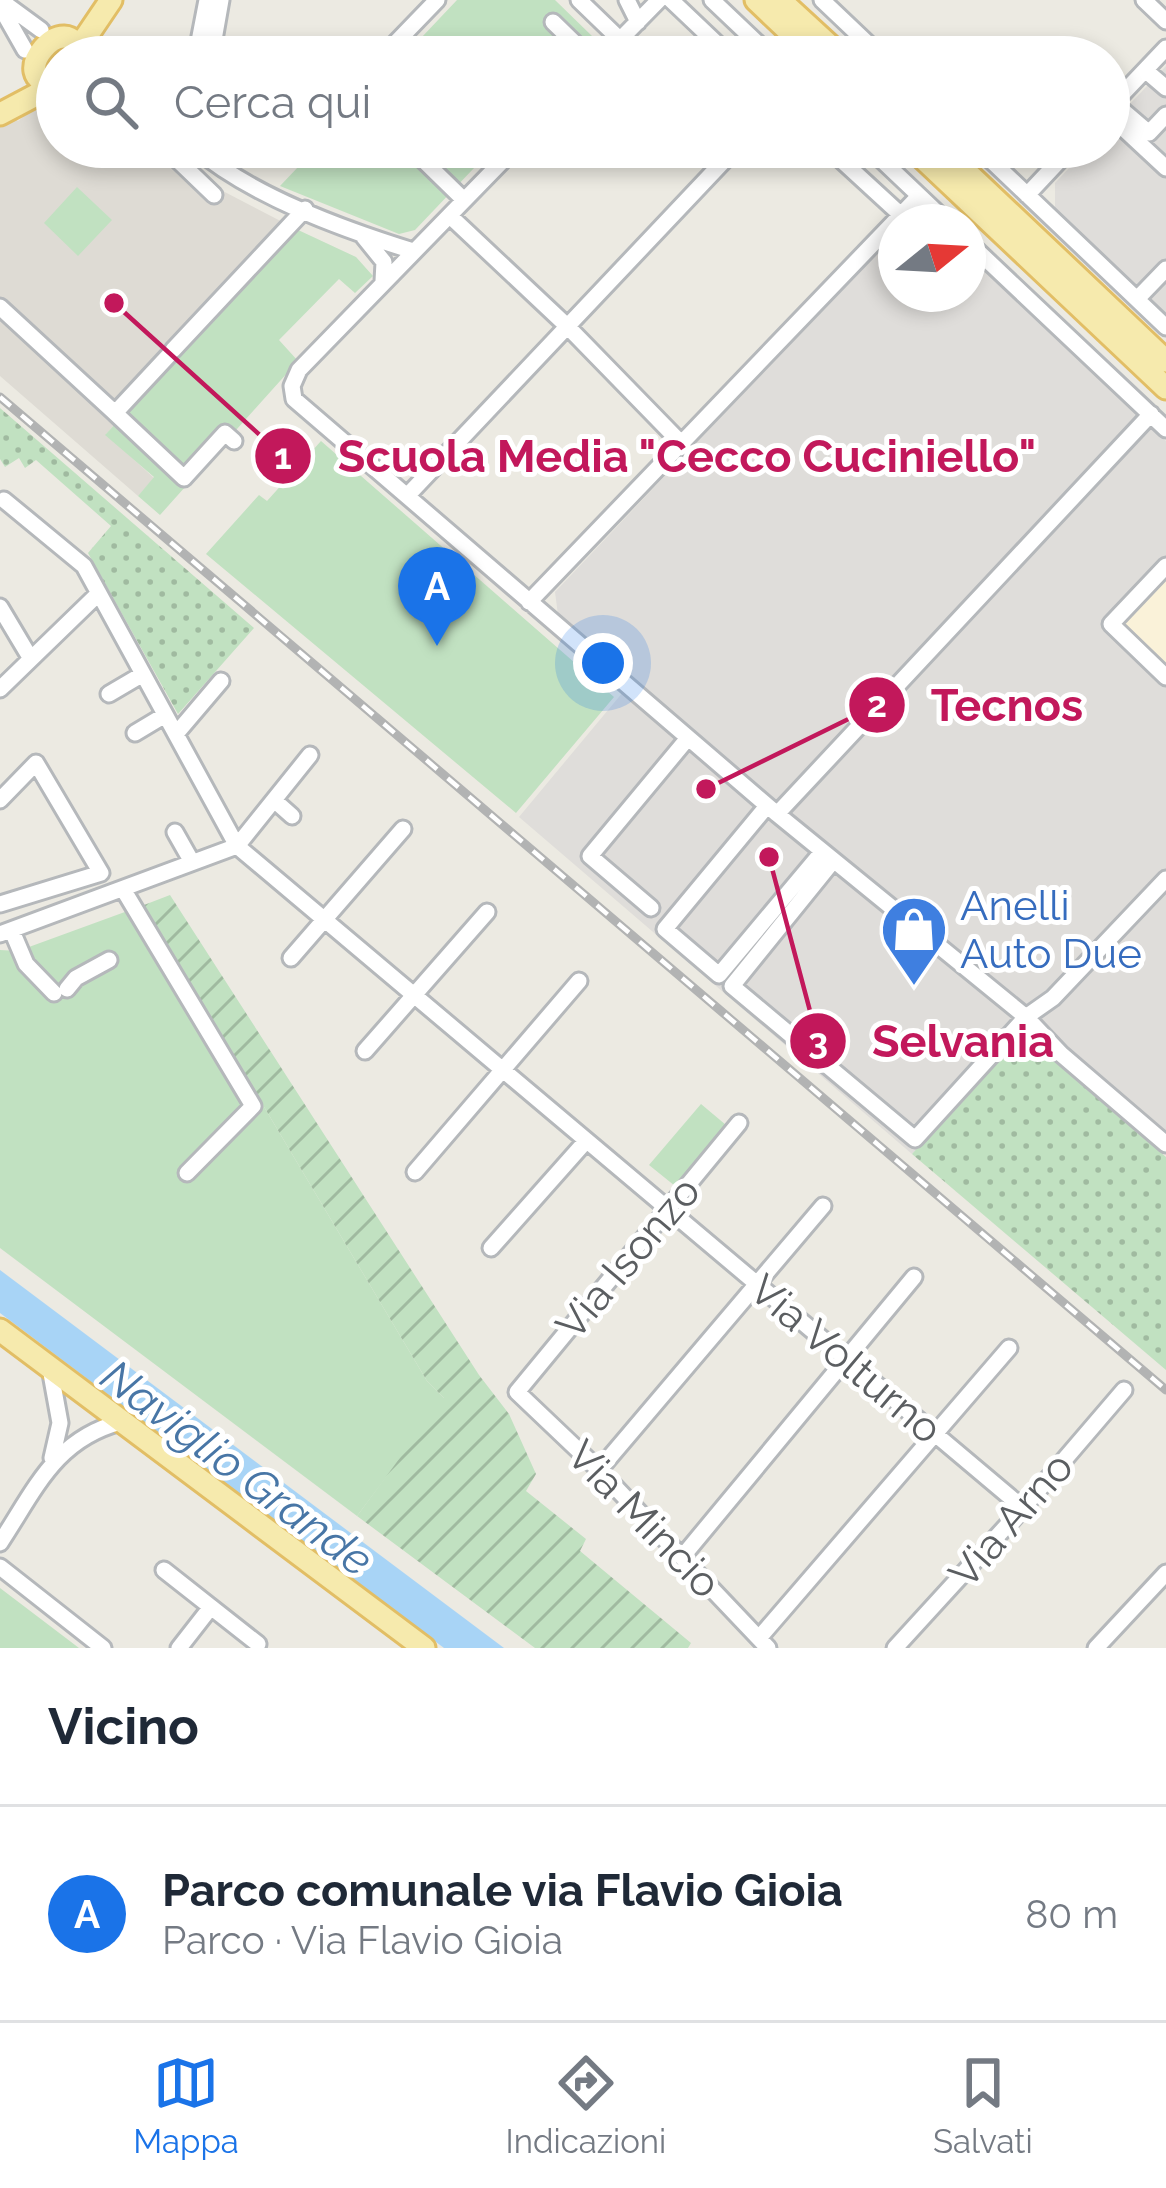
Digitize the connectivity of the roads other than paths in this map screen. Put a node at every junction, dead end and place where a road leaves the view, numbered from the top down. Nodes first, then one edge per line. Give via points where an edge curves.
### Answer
1 (108, 0) edge
2 (207, 0) edge
3 (221, 0) edge
4 (437, 0) edge
5 (579, 0) edge
6 (627, 0) edge
7 (658, 0) edge
8 (671, 0) edge
9 (712, 0) edge
10 (756, 0) edge
11 (781, 0) edge
12 (1144, 0) edge
13 (827, 2) edge
14 (0, 3) edge
15 (1166, 21) edge
16 (553, 22) dead end
17 (638, 22) junction
18 (48, 29) junction
19 (42, 36) edge
20 (71, 36) edge
21 (87, 36) edge
22 (200, 36) edge
23 (215, 36) edge
24 (402, 36) edge
25 (567, 36) edge
26 (616, 36) edge
27 (624, 36) edge
28 (709, 36) edge
29 (750, 36) edge
30 (794, 36) edge
31 (820, 36) edge
32 (861, 36) edge
33 (36, 42) edge
34 (1166, 48) edge
35 (25, 54) junction
36 (1145, 70) junction
37 (36, 77) edge
38 (1130, 87) edge
39 (1166, 88) edge
40 (36, 95) edge
41 (0, 103) edge
42 (0, 114) edge
43 (1166, 115) edge
44 (1130, 121) edge
45 (1130, 130) edge
46 (186, 168) edge
47 (222, 168) edge
48 (431, 168) edge
49 (495, 168) edge
50 (717, 168) edge
51 (850, 168) edge
52 (890, 168) edge
53 (933, 168) edge
54 (962, 168) edge
55 (998, 168) edge
56 (1052, 168) edge
57 (1166, 169) edge
58 (214, 195) dead end
59 (1027, 195) junction
60 (919, 196) junction
61 (464, 200) junction
62 (889, 204) edge
63 (911, 204) edge
64 (928, 204) edge
65 (304, 209) junction
66 (450, 216) junction
67 (362, 235) junction
68 (878, 239) edge
69 (413, 251) junction
70 (986, 259) edge
71 (1166, 269) edge
72 (381, 284) junction
73 (1137, 299) junction
74 (0, 307) edge
75 (568, 326) junction
76 (1166, 327) edge
77 (1166, 361) edge
78 (1166, 388) edge
79 (115, 413) junction
80 (1151, 414) junction
81 (1166, 429) edge
82 (234, 441) dead end
83 (682, 444) junction
84 (407, 496) junction
85 (4, 500) dead end
86 (1166, 566) edge
87 (98, 594) junction
88 (530, 602) junction
89 (0, 607) edge
90 (31, 659) junction
91 (143, 674) junction
92 (1166, 677) edge
93 (3, 681) edge
94 (221, 681) dead end
95 (110, 694) dead end
96 (166, 715) junction
97 (135, 733) dead end
98 (176, 734) junction
99 (688, 738) junction
100 (310, 755) dead end
101 (0, 800) edge
102 (274, 800) junction
103 (772, 810) junction
104 (292, 815) dead end
105 (404, 830) dead end
106 (175, 832) dead end
107 (237, 846) junction
108 (827, 856) junction
109 (192, 862) junction
110 (1166, 879) edge
111 (123, 889) junction
112 (0, 904) edge
113 (651, 908) dead end
114 (487, 913) dead end
115 (323, 920) junction
116 (6, 933) edge
117 (0, 957) edge
118 (22, 957) junction
119 (291, 958) dead end
120 (109, 960) dead end
121 (579, 981) dead end
122 (414, 996) junction
123 (1026, 1017) junction
124 (365, 1051) dead end
125 (502, 1070) junction
126 (739, 1124) dead end
127 (586, 1141) junction
128 (1166, 1144) edge
129 (415, 1172) dead end
130 (187, 1173) dead end
131 (823, 1205) dead end
132 (669, 1210) junction
133 (491, 1248) dead end
134 (914, 1277) dead end
135 (757, 1284) junction
136 (0, 1330) edge
137 (1010, 1348) dead end
138 (846, 1359) junction
139 (50, 1368) junction
140 (1124, 1390) dead end
141 (517, 1392) joint
142 (121, 1421) junction
143 (935, 1434) junction
144 (48, 1470) junction
145 (599, 1470) junction
146 (1023, 1508) junction
147 (0, 1543) edge
148 (683, 1556) junction
149 (0, 1567) edge
150 (164, 1570) dead end
151 (1166, 1574) edge
152 (211, 1607) junction
153 (763, 1643) edge
154 (258, 1644) dead end
155 (104, 1648) edge
156 (179, 1648) edge
157 (424, 1648) edge
158 (895, 1648) edge
159 (1096, 1648) edge

1 - 18 main road
1 - 21 main road
2 - 22 street
3 - 23 street
4 - 24 street
5 - 26 street
6 - 17 street
7 - 17 street
8 - 28 street
9 - 29 street
10 - 30 main road
11 - 31 main road
12 - 15 street
13 - 32 street
14 - 18 street
14 - 35 street
16 - 25 street
17 - 27 street
18 - 19 main road
18 - 20 main road
33 - 35 main road
34 - 36 street
35 - 37 main road
35 - 41 main road
36 - 38 street
36 - 39 street
40 - 42 main road
43 - 44 street via 1149,133
45 - 57 street
46 - 58 street
47 - 65 street
48 - 61 street
49 - 61 street
50 - 75 street
51 - 62 street
52 - 60 street
53 - 78 main road
54 - 77 main road
55 - 59 street
56 - 59 street
59 - 73 street
60 - 63 street
60 - 64 street
61 - 66 street
65 - 67 street
65 - 79 street
66 - 69 street
66 - 75 street
67 - 69 street
67 - 72 street via 384,262
68 - 83 street
69 - 72 street
70 - 80 street
71 - 73 street
72 - 84 street via 299,370 292,395
73 - 76 street
74 - 79 street
75 - 83 street
75 - 84 street
79 - 82 street via 184,478 225,434
80 - 81 street
80 - 103 street
83 - 88 street
84 - 88 street
85 - 87 street via 84,566
86 - 92 street via 1111,624
87 - 90 street
87 - 91 street
88 - 99 street
89 - 90 street
90 - 93 street
91 - 95 street
91 - 96 street
94 - 98 street
96 - 97 street
96 - 98 street
98 - 107 street
99 - 103 street
99 - 113 street via 590,856
100 - 102 street
101 - 112 street via 36,763 103,877
102 - 104 street
102 - 107 street
103 - 108 street
103 - 108 street via 665,929 719,975
105 - 115 street
106 - 109 street
107 - 109 street
107 - 115 street, Via Volturno
108 - 123 street
108 - 123 street via 732,986 915,1139
109 - 111 street
110 - 123 street
111 - 116 street
111 - 130 street via 253,1106
114 - 122 street
115 - 119 street
115 - 122 street, Via Volturno
116 - 118 street
117 - 118 street
118 - 120 street via 61,991
121 - 125 street
122 - 124 street
122 - 125 street, Via Volturno
123 - 128 street
125 - 127 street, Via Volturno
125 - 129 street
126 - 132 street, Via Isonzo
127 - 132 street, Via Volturno
127 - 133 street
131 - 135 street
132 - 135 street, Via Volturno
132 - 141 street, Via Isonzo
134 - 138 street
135 - 138 street, Via Volturno
135 - 145 street
136 - 139 main road
137 - 143 street
138 - 143 street, Via Volturno
138 - 148 street
139 - 142 main road
139 - 144 street via 60,1423
140 - 146 street, Via Arno
141 - 145 street, Via Mincio
142 - 144 street via 78,1437
142 - 157 main road
143 - 146 street, Via Volturno
143 - 153 street
144 - 147 street
145 - 148 street, Via Mincio
146 - 158 street, Via Arno
148 - 153 street, Via Mincio
149 - 155 street
150 - 152 street
151 - 159 street
152 - 154 street
152 - 156 street

